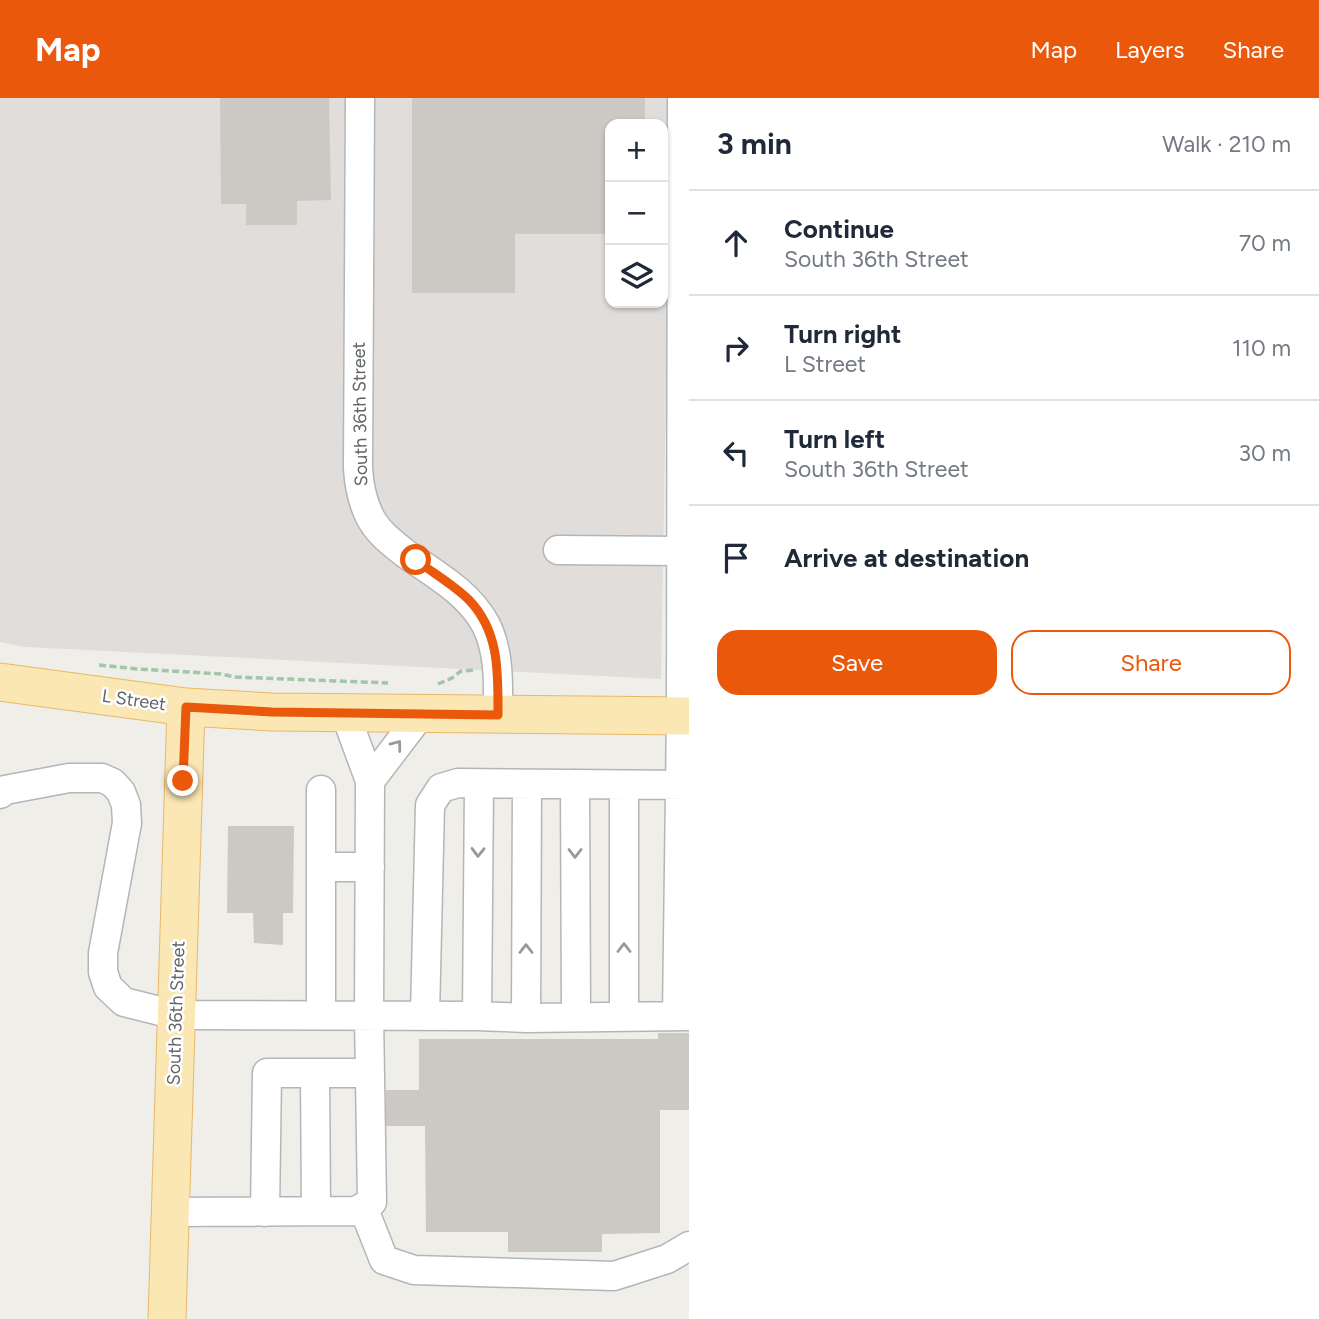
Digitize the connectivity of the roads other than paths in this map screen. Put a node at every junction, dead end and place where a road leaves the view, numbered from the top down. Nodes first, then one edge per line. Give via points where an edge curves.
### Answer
1 (360, 98) edge
2 (682, 98) edge
3 (685, 326) edge
4 (558, 550) dead end
5 (681, 551) junction
6 (15, 684) edge
7 (424, 699) junction
8 (186, 707) junction
9 (345, 713) junction
10 (498, 715) junction
11 (685, 716) edge
12 (370, 781) junction
13 (479, 784) junction
14 (527, 784) junction
15 (575, 784) junction
16 (624, 785) junction
17 (685, 785) edge
18 (321, 789) dead end
19 (0, 794) edge
20 (321, 867) junction
21 (370, 867) junction
22 (176, 1015) junction
23 (321, 1015) junction
24 (369, 1015) junction
25 (425, 1015) junction
26 (477, 1016) junction
27 (624, 1016) junction
28 (683, 1016) edge
29 (576, 1017) junction
30 (526, 1018) junction
31 (315, 1073) junction
32 (370, 1073) junction
33 (363, 1207) junction
34 (169, 1212) junction
35 (265, 1212) junction
36 (316, 1212) junction
37 (689, 1246) edge
38 (167, 1319) edge

1 - 10 street, South 36th Street via 360,493 370,518 387,539 469,601 485,624 498,669
2 - 3 street
3 - 5 street
4 - 5 street
5 - 11 street
6 - 8 main road, L Street
7 - 9 main road, L Street
7 - 10 main road, L Street
12 -> 7 street
8 - 9 main road, L Street
8 - 22 main road, South 36th Street
9 - 12 street
10 - 11 main road, L Street
11 - 17 street
12 - 21 street
13 - 14 street
13 - 25 street via 441,788 430,805
13 -> 26 street
14 - 15 street
30 -> 14 street
15 - 16 street
15 -> 29 street
16 - 17 street
27 -> 16 street
17 - 28 street
18 - 20 street
19 - 22 street via 69,778 102,778 121,792 127,822 103,972 108,986 124,1002
20 - 21 street
20 - 23 street
21 - 24 street
22 - 23 street
22 - 34 main road, South 36th Street
23 - 24 street
24 - 25 street
24 - 32 street
25 - 26 street
26 - 30 street
27 - 28 street
27 - 29 street
29 - 30 street
31 - 32 street
31 - 35 street via 267,1073
31 - 36 street
32 - 33 street via 372,1202
33 - 36 street
33 - 37 street via 384,1260 414,1270 614,1276 667,1259
34 - 35 street
34 - 38 main road, South 36th Street
35 - 36 street

